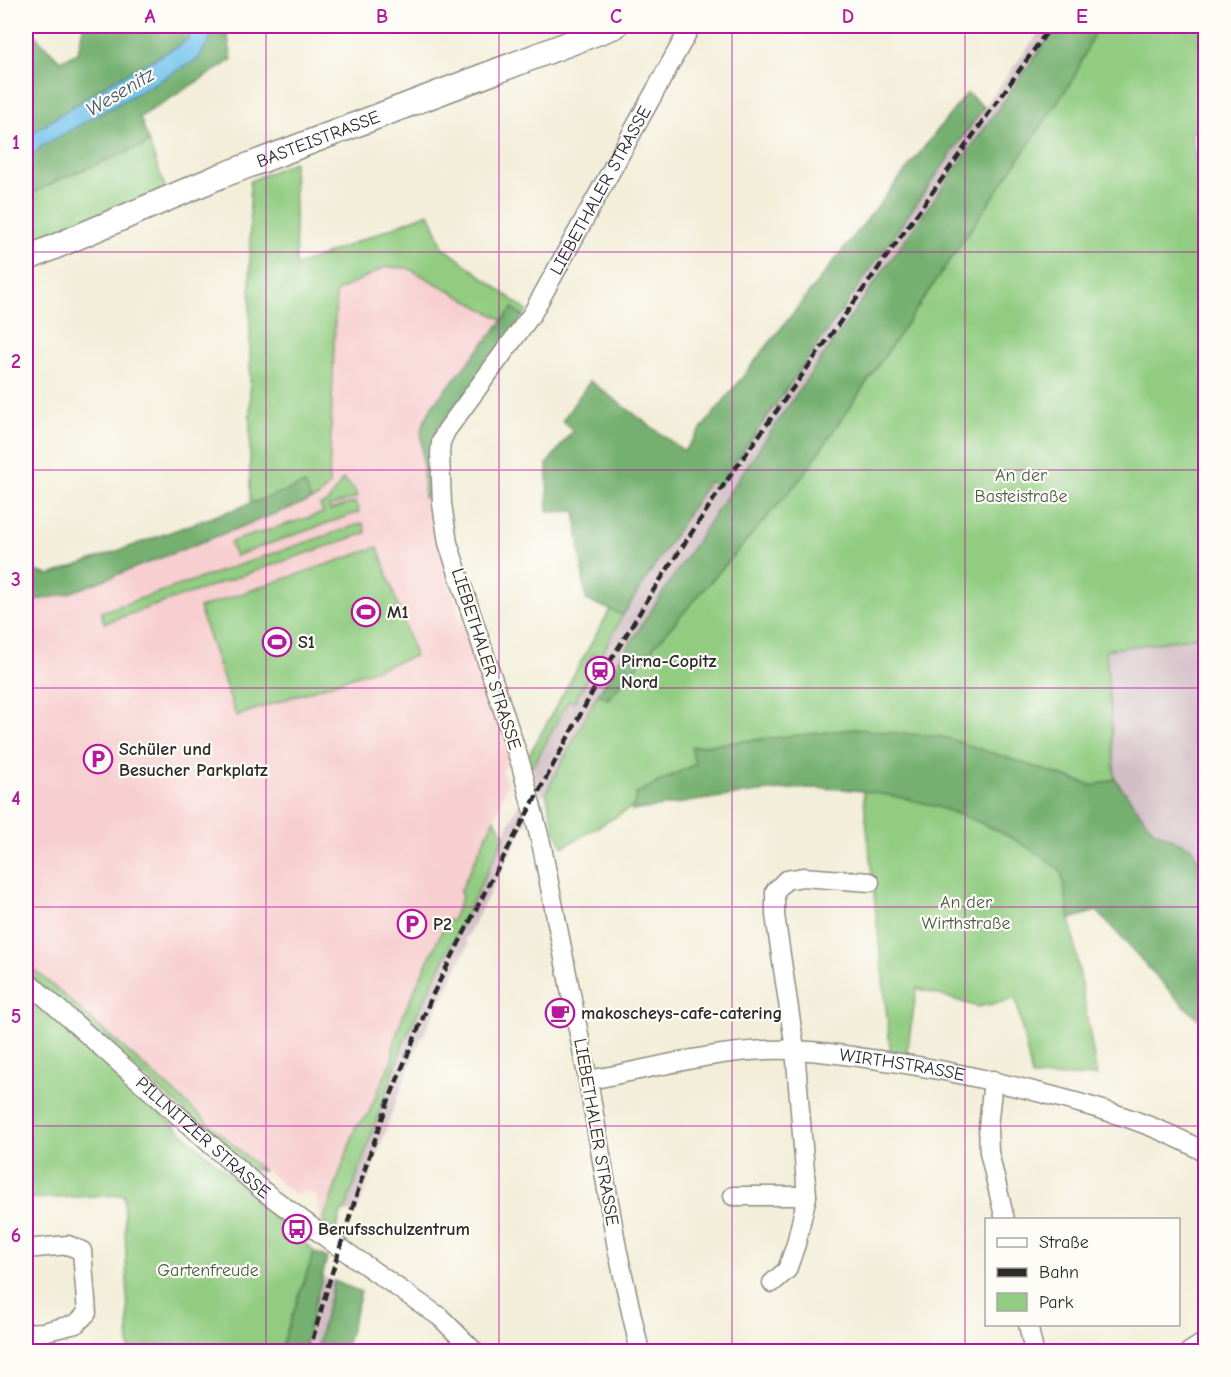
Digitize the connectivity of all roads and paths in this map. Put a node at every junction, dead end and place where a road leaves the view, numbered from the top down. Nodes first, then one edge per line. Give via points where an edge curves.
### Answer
1 (615, 26) edge
2 (691, 26) edge
3 (26, 259) edge
4 (870, 882) dead end
5 (26, 980) edge
6 (795, 1049) junction
7 (588, 1080) junction
8 (993, 1080) junction
9 (1206, 1153) edge
10 (733, 1196) dead end
11 (807, 1196) junction
12 (1005, 1218) edge
13 (26, 1250) edge
14 (772, 1283) dead end
15 (1028, 1326) edge
16 (26, 1333) edge
17 (1206, 1341) edge
18 (475, 1352) edge
19 (640, 1352) edge
20 (1034, 1352) edge
21 (1189, 1352) edge

1 - 3 main road, BASTEISTRASSE via 227,173
2 - 7 street, LIEBETHALER STRASSE via 532,314 441,442 442,504 448,543 526,785 547,869
4 - 6 street via 803,877 786,880 776,891
5 - 18 street, PILLNITZER STRASSE via 262,1190 440,1317
6 - 7 street, WIRTHSTRASSE via 733,1053
6 - 8 street, WIRTHSTRASSE
6 - 11 street
7 - 19 street, LIEBETHALER STRASSE via 617,1248
8 - 9 street, WIRTHSTRASSE via 1126,1117
8 - 12 street via 989,1143
10 - 11 street
11 - 14 street via 787,1270
13 - 16 street via 68,1245 82,1251 87,1312 76,1324
15 - 20 street
17 - 21 street

